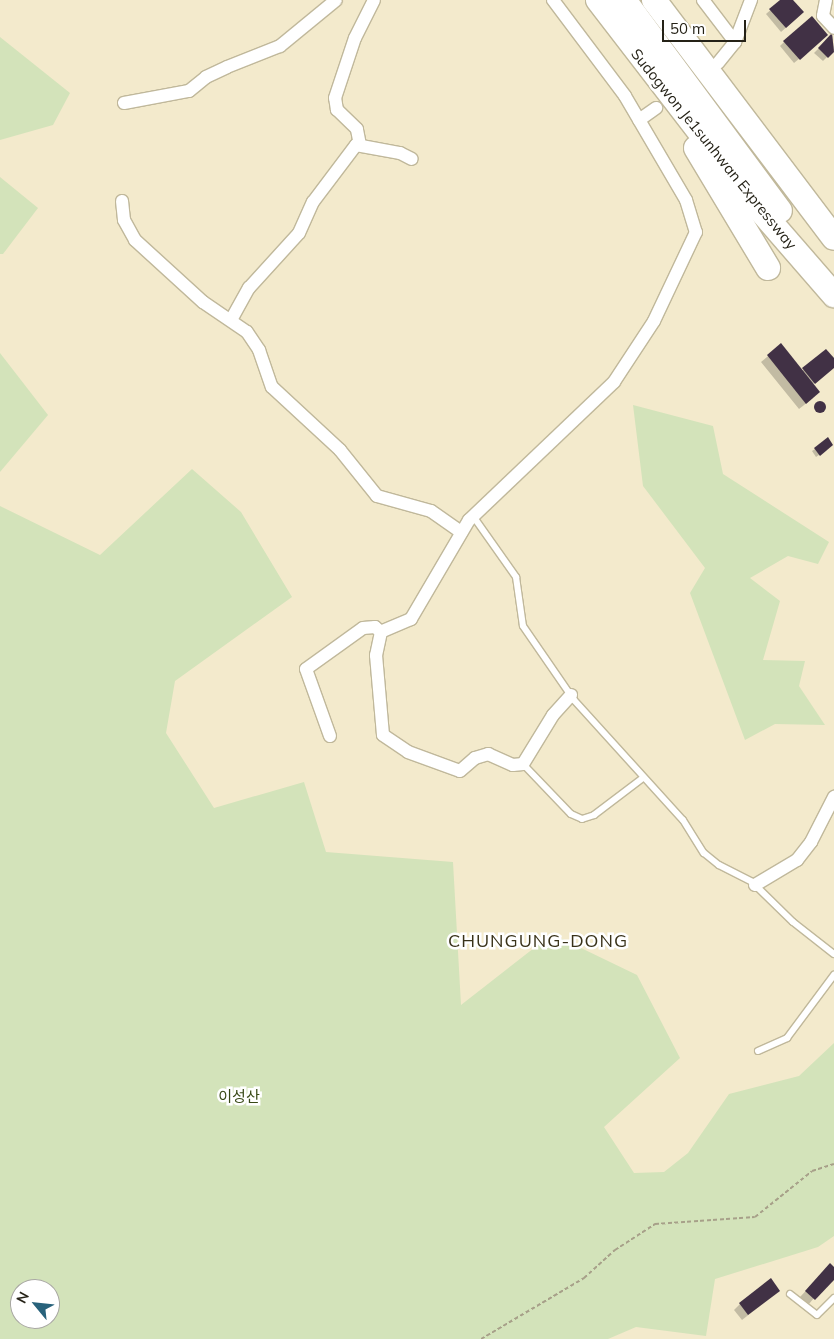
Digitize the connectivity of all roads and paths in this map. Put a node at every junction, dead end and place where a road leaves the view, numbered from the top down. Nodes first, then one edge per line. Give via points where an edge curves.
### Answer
1 (336, 0) edge
2 (374, 0) edge
3 (553, 0) edge
4 (598, 0) edge
5 (624, 0) edge
6 (654, 0) edge
7 (703, 0) edge
8 (751, 0) edge
9 (826, 0) edge
10 (834, 28) edge
11 (735, 42) junction
12 (718, 63) dead end
13 (660, 99) junction
14 (124, 102) dead end
15 (639, 120) junction
16 (360, 145) junction
17 (412, 159) dead end
18 (122, 201) dead end
19 (834, 238) edge
20 (768, 268) dead end
21 (834, 287) edge
22 (834, 295) edge
23 (231, 320) junction
24 (473, 516) junction
25 (461, 532) junction
26 (381, 632) junction
27 (571, 695) junction
28 (330, 736) dead end
29 (523, 764) junction
30 (642, 778) junction
31 (834, 797) edge
32 (755, 885) junction
33 (834, 954) edge
34 (834, 974) edge
35 (758, 1050) dead end
36 (834, 1164) edge
37 (790, 1294) dead end
38 (834, 1298) edge
39 (481, 1339) edge

1 - 14 street via 280,46 213,74 189,91
2 - 16 street via 355,38 335,98 337,110 358,129
3 - 15 street via 625,96
4 - 13 highway, Sudogwon Je1sunhwan Expressway
5 - 21 highway
6 - 19 highway
7 - 11 street
8 - 11 street
9 - 10 street via 823,16
11 - 12 street
13 - 15 street
13 - 20 highway via 702,160
13 - 22 highway, Sudogwon Je1sunhwan Expressway
15 - 24 street via 694,218 696,232 686,259 654,321 614,382
16 - 17 street via 400,152
16 - 23 street via 356,145 338,166 313,202 299,234 249,288
18 - 23 street via 124,220 135,240 203,302
23 - 25 street via 247,332 259,350 272,388 340,450 376,496 431,511
24 - 25 street
24 - 27 lane via 516,577 523,626
25 - 26 street via 411,619
26 - 28 street via 375,627 363,628 306,669
26 - 29 street via 376,655 383,736 415,755 460,771 475,758 488,754 513,765
27 - 29 street via 553,715
27 - 30 lane
29 - 30 lane via 571,814 582,819 594,815
30 - 32 lane via 683,820 704,853
31 - 32 street via 811,842 797,860
32 - 33 lane via 793,922
34 - 35 lane via 787,1038
36 - 39 path via 812,1171 755,1217 654,1224 631,1238 576,1284
37 - 38 lane via 817,1315

